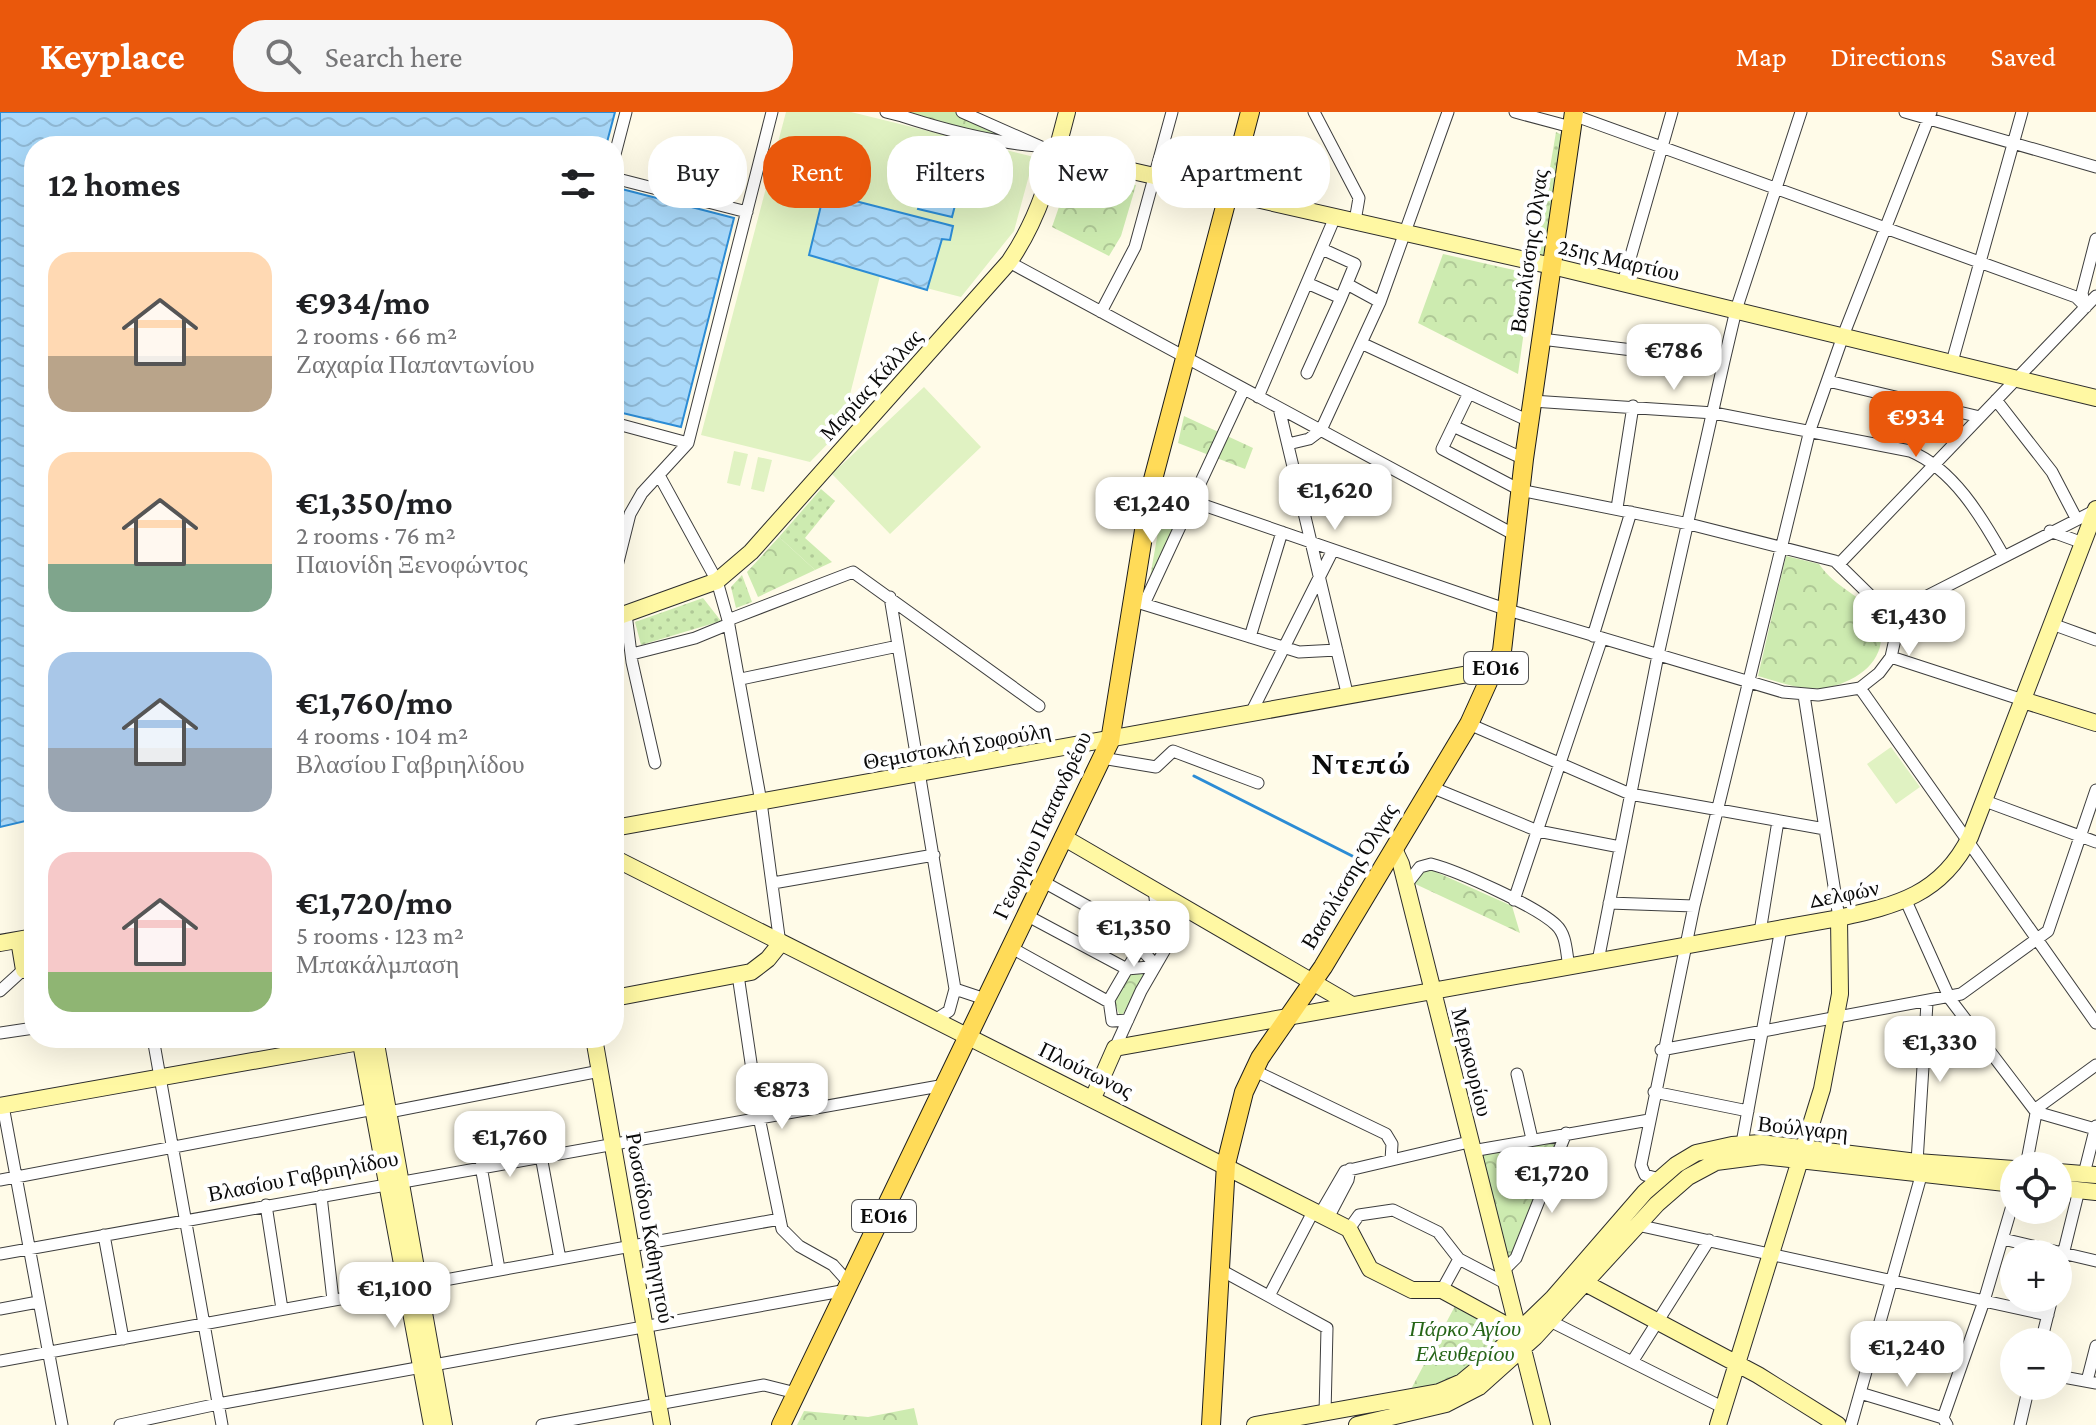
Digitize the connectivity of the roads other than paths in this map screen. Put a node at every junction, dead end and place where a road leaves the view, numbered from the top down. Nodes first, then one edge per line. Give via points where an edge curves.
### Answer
1 (626, 112) edge
2 (772, 112) edge
3 (886, 112) edge
4 (962, 112) edge
5 (1067, 112) edge
6 (1172, 112) edge
7 (1250, 112) edge
8 (1314, 112) edge
9 (1448, 112) edge
10 (1515, 112) edge
11 (1672, 112) edge
12 (1801, 112) edge
13 (1905, 112) edge
14 (2022, 112) edge
15 (902, 114) edge
16 (1930, 116) edge
17 (1573, 118) edge
18 (620, 136) edge
19 (1061, 136) edge
20 (1166, 136) edge
21 (1243, 136) edge
22 (1029, 142) edge
23 (2013, 143) junction
24 (1029, 145) edge
25 (1664, 146) junction
26 (2096, 167) edge
27 (624, 181) edge
28 (1152, 186) edge
29 (1776, 187) junction
30 (1039, 208) edge
31 (1224, 208) edge
32 (1295, 208) edge
33 (747, 212) junction
34 (1335, 217) junction
35 (1355, 221) junction
36 (1886, 228) junction
37 (1406, 233) junction
38 (2096, 239) edge
39 (1322, 249) junction
40 (1009, 262) junction
41 (1980, 263) junction
42 (1552, 266) junction
43 (1307, 283) junction
44 (1623, 283) junction
45 (1347, 284) junction
46 (2096, 296) edge
47 (1341, 298) junction
48 (1380, 302) junction
49 (2086, 307) junction
50 (1736, 310) junction
51 (1101, 312) junction
52 (1843, 336) junction
53 (1541, 339) junction
54 (1361, 343) junction
55 (1185, 357) junction
56 (1724, 361) junction
57 (1952, 362) junction
58 (1307, 373) dead end
59 (2017, 377) junction
60 (1828, 381) junction
61 (1244, 389) junction
62 (1469, 393) junction
63 (1258, 397) junction
64 (2096, 398) edge
65 (1996, 400) junction
66 (1532, 401) junction
67 (1633, 406) junction
68 (1279, 408) junction
69 (1714, 413) junction
70 (1980, 417) junction
71 (1529, 421) junction
72 (624, 426) edge
73 (1453, 426) junction
74 (1321, 430) junction
75 (1810, 430) junction
76 (688, 443) junction
77 (1288, 444) junction
78 (1524, 459) junction
79 (1933, 466) junction
80 (660, 477) junction
81 (1151, 487) junction
82 (1520, 490) junction
83 (1193, 501) junction
84 (1617, 508) junction
85 (1631, 512) junction
86 (2092, 515) edge
87 (1689, 524) junction
88 (2050, 531) junction
89 (1282, 532) junction
90 (1515, 535) junction
91 (624, 538) edge
92 (1311, 542) junction
93 (2083, 543) junction
94 (1779, 546) junction
95 (1333, 550) junction
96 (2003, 555) junction
97 (1839, 564) junction
98 (1319, 577) junction
99 (717, 581) junction
100 (890, 597) junction
101 (1138, 602) junction
102 (1508, 610) junction
103 (624, 615) edge
104 (1890, 615) junction
105 (729, 622) junction
106 (2052, 624) junction
107 (624, 629) edge
108 (1250, 637) junction
109 (1597, 637) junction
110 (2096, 640) edge
111 (898, 646) junction
112 (1284, 648) junction
113 (1337, 650) junction
114 (632, 654) junction
115 (1658, 655) junction
116 (1891, 657) junction
117 (1496, 669) junction
118 (741, 679) junction
119 (1747, 682) junction
120 (1860, 688) junction
121 (1804, 695) junction
122 (1348, 697) junction
123 (2023, 700) junction
124 (1039, 706) dead end
125 (1250, 715) junction
126 (2096, 723) edge
127 (1469, 724) junction
128 (1110, 741) junction
129 (1102, 758) junction
130 (655, 763) dead end
131 (1559, 764) junction
132 (921, 774) junction
133 (1258, 783) dead end
134 (1431, 787) junction
135 (1630, 794) junction
136 (2095, 794) edge
137 (1985, 801) junction
138 (761, 802) junction
139 (1716, 811) junction
140 (1778, 821) junction
141 (624, 826) edge
142 (1825, 829) junction
143 (1538, 831) junction
144 (1063, 837) junction
145 (2081, 837) junction
146 (1968, 841) junction
147 (2096, 842) edge
148 (1620, 847) junction
149 (1394, 849) junction
150 (934, 855) junction
151 (624, 863) edge
152 (1042, 881) junction
153 (773, 883) junction
154 (1406, 885) junction
155 (1154, 888) junction
156 (1514, 900) junction
157 (1906, 901) junction
158 (1609, 903) junction
159 (1694, 906) junction
160 (1189, 908) junction
161 (1026, 915) junction
162 (1839, 918) junction
163 (1781, 928) junction
164 (1760, 932) junction
165 (24, 939) edge
166 (2038, 941) junction
167 (1140, 942) junction
168 (0, 943) edge
169 (780, 944) junction
170 (1685, 945) junction
171 (1010, 947) junction
172 (1598, 961) junction
173 (1569, 966) junction
174 (24, 969) edge
175 (1127, 969) junction
176 (738, 975) junction
177 (1313, 981) junction
178 (955, 989) junction
179 (0, 991) edge
180 (1432, 991) junction
181 (624, 996) edge
182 (985, 999) junction
183 (1950, 999) junction
184 (1109, 1002) junction
185 (1927, 1003) junction
186 (1352, 1005) junction
187 (1288, 1017) junction
188 (1836, 1019) junction
189 (935, 1020) junction
190 (1128, 1020) junction
191 (2096, 1023) edge
192 (24, 1029) edge
193 (1762, 1032) junction
194 (0, 1033) edge
195 (967, 1036) junction
196 (155, 1048) edge
197 (320, 1048) edge
198 (371, 1048) edge
199 (596, 1048) edge
200 (1115, 1048) junction
201 (1661, 1050) junction
202 (2096, 1065) edge
203 (1253, 1070) junction
204 (600, 1071) junction
205 (1517, 1074) dead end
206 (160, 1077) junction
207 (945, 1085) junction
208 (1654, 1092) junction
209 (1093, 1098) junction
210 (1, 1106) edge
211 (381, 1111) junction
212 (1748, 1111) junction
213 (2036, 1112) junction
214 (759, 1117) junction
215 (1649, 1120) junction
216 (2096, 1127) edge
217 (1566, 1133) junction
218 (1532, 1139) junction
219 (613, 1143) junction
220 (1742, 1143) junction
221 (1471, 1146) junction
222 (173, 1148) junction
223 (2029, 1152) edge
224 (1803, 1155) junction
225 (541, 1156) junction
226 (1391, 1160) junction
227 (1226, 1164) junction
228 (481, 1166) junction
229 (1919, 1169) junction
230 (2000, 1169) edge
231 (14, 1178) junction
232 (1659, 1179) junction
233 (0, 1180) edge
234 (394, 1181) junction
235 (2000, 1182) edge
236 (2089, 1183) edge
237 (321, 1196) junction
238 (266, 1205) junction
239 (1321, 1214) junction
240 (780, 1219) junction
241 (186, 1221) junction
242 (2007, 1224) edge
243 (1637, 1225) junction
244 (1349, 1229) junction
245 (104, 1235) junction
246 (2003, 1239) junction
247 (1709, 1240) junction
248 (2007, 1240) edge
249 (2069, 1240) edge
250 (631, 1246) junction
251 (27, 1249) junction
252 (0, 1254) edge
253 (1771, 1254) junction
254 (2072, 1255) edge
255 (560, 1259) junction
256 (1459, 1259) junction
257 (2096, 1261) edge
258 (499, 1269) junction
259 (1219, 1269) junction
260 (1506, 1277) junction
261 (1891, 1281) junction
262 (1585, 1283) junction
263 (413, 1285) junction
264 (849, 1287) junction
265 (1442, 1290) junction
266 (1269, 1296) junction
267 (333, 1300) junction
268 (1984, 1301) junction
269 (38, 1302) junction
270 (1513, 1304) junction
271 (0, 1309) edge
272 (282, 1309) junction
273 (2049, 1312) edge
274 (2048, 1315) junction
275 (1545, 1316) junction
276 (1657, 1321) junction
277 (204, 1324) junction
278 (645, 1326) junction
279 (2045, 1328) edge
280 (1519, 1332) junction
281 (123, 1339) junction
282 (2096, 1346) edge
283 (1522, 1349) junction
284 (49, 1352) junction
285 (0, 1361) edge
286 (1632, 1362) junction
287 (1736, 1362) junction
288 (427, 1365) junction
289 (2091, 1382) edge
290 (796, 1393) junction
291 (1860, 1393) junction
292 (2026, 1400) edge
293 (218, 1404) junction
294 (658, 1404) junction
295 (1722, 1407) junction
296 (1325, 1414) junction
297 (580, 1421) edge
298 (1945, 1421) edge
299 (62, 1425) edge
300 (120, 1425) edge
301 (222, 1425) edge
302 (432, 1425) edge
303 (444, 1425) edge
304 (542, 1425) edge
305 (662, 1425) edge
306 (781, 1425) edge
307 (1211, 1425) edge
308 (1255, 1425) edge
309 (1357, 1425) edge
310 (1542, 1425) edge
311 (1718, 1425) edge
312 (1838, 1425) edge
313 (1851, 1425) edge
314 (2020, 1425) edge

1 - 18 street
2 - 33 street
3 - 15 street, 25ης Μαρτίου
4 - 22 street, 25ης Μαρτίου
5 - 19 main road, Μαρίας Κάλλας
6 - 20 street
7 - 21 main road, Γεωργίου Παπανδρέου / ΕΟ16
8 - 35 street via 1359,198
9 - 37 street
10 - 17 street
11 - 25 street
12 - 29 street
13 - 16 street
14 - 23 street
15 - 24 street, 25ης Μαρτίου
16 - 23 street
16 - 36 street
17 - 25 street
17 - 42 main road, Βασιλίσσης Όλγας / ΕΟ16
23 - 26 street
23 - 41 street
25 - 29 street
25 - 44 street
27 - 33 street
28 - 51 street via 1130,259
29 - 36 street
29 - 50 street
30 - 40 main road, Μαρίας Κάλλας
31 - 55 main road, Γεωργίου Παπανδρέου / ΕΟ16
32 - 34 main road, 25ης Μαρτίου
33 - 76 street
34 - 35 main road, 25ης Μαρτίου
34 - 39 street
35 - 37 main road, 25ης Μαρτίου
36 - 41 street
36 - 52 street
37 - 42 main road, 25ης Μαρτίου
37 - 48 street
38 - 49 street via 2082,293
39 - 43 street
39 - 45 street via 1355,264
40 - 51 street
40 - 99 main road, Μαρίας Κάλλας via 751,552
41 - 49 street via 2076,297
41 - 57 street
42 - 44 main road, 25ης Μαρτίου
42 - 53 main road, Βασιλίσσης Όλγας / ΕΟ16
43 - 47 street
43 - 63 street
44 - 50 main road, 25ης Μαρτίου
45 - 47 street
45 - 48 street
46 - 49 street
47 - 58 street
48 - 54 street
49 - 59 street
50 - 52 main road, 25ης Μαρτίου
50 - 56 street
51 - 55 street
52 - 57 main road, 25ης Μαρτίου
52 - 60 street
53 - 56 street
53 - 66 main road, Βασιλίσσης Όλγας / ΕΟ16
54 - 62 street
54 - 74 street
55 - 61 street
55 - 81 main road, Γεωργίου Παπανδρέου / ΕΟ16
56 - 69 street
57 - 59 main road, 25ης Μαρτίου
59 - 64 main road, 25ης Μαρτίου
59 - 65 street
60 - 70 street
60 - 75 street
61 - 63 street
61 - 83 street
62 - 71 street
62 - 73 street
63 - 68 street
65 - 70 street
65 - 86 street
66 - 67 street
66 - 71 main road, Βασιλίσσης Όλγας / ΕΟ16
67 - 69 street
67 - 84 street
68 - 74 street
68 - 77 street
69 - 75 street
69 - 87 street
70 - 79 street
71 - 78 main road, Βασιλίσσης Όλγας / ΕΟ16
72 - 76 street
73 - 78 street
73 - 82 street via 1442,449
74 - 77 street
74 - 90 street
75 - 79 street via 1910,451
75 - 94 street
76 - 80 street
77 - 92 street
78 - 82 main road, Βασιλίσσης Όλγας / ΕΟ16
79 - 96 street via 1971,504
79 - 97 street
80 - 91 street via 642,493
80 - 99 street
81 - 83 street
81 - 101 main road, Γεωργίου Παπανδρέου / ΕΟ16
82 - 84 street
82 - 90 main road, Βασιλίσσης Όλγας / ΕΟ16
83 - 89 street
83 - 101 street
84 - 85 street
85 - 87 street
85 - 109 street
86 - 88 street
86 - 93 main road, Δελφών
87 - 94 street
87 - 115 street
88 - 93 street
88 - 96 street
89 - 92 street
89 - 108 street
90 - 102 main road, Βασιλίσσης Όλγας / ΕΟ16
92 - 95 street
92 - 98 street
93 - 106 main road, Δελφών
94 - 97 street
94 - 119 street
95 - 98 street
95 - 102 street
96 - 104 street
97 - 104 street
98 - 112 street
98 - 113 street
99 - 103 main road, Μαρίας Κάλλας
99 - 105 street
100 - 105 street via 847,572
100 - 111 street
100 - 124 street
101 - 108 street
101 - 128 main road, Γεωργίου Παπανδρέου / ΕΟ16
102 - 109 street
102 - 117 main road, Βασιλίσσης Όλγας / ΕΟ16
104 - 116 street via 1895,639
105 - 114 street via 695,638
105 - 118 street
106 - 110 street
106 - 123 main road, Δελφών
107 - 114 street, Μαρίας Κάλλας
108 - 112 street
109 - 115 street
109 - 131 street
111 - 118 street
111 - 132 street
112 - 113 street
112 - 125 street
113 - 122 street
114 - 130 street, Μαρίας Κάλλας
115 - 119 street
115 - 135 street
116 - 120 street
116 - 123 street
117 - 122 main road, Θεμιστοκλή Σοφούλη
117 - 127 main road, Βασιλίσσης Όλγας / ΕΟ16
118 - 138 street
119 - 121 street
119 - 139 street
120 - 121 street
120 - 146 street
121 - 142 street
122 - 125 main road, Θεμιστοκλή Σοφούλη
123 - 126 main road
123 - 137 main road, Δελφών
125 - 128 main road, Θεμιστοκλή Σοφούλη
127 - 131 street
127 - 134 main road, Βασιλίσσης Όλγας / ΕΟ16
128 - 129 main road, Γεωργίου Παπανδρέου / ΕΟ16
128 - 132 main road, Θεμιστοκλή Σοφούλη
129 - 133 street via 1156,767 1173,751
129 - 144 main road, Γεωργίου Παπανδρέου / ΕΟ16
131 - 135 street
131 - 143 street
132 - 138 main road, Θεμιστοκλή Σοφούλη
132 - 150 street
134 - 143 street
134 - 149 main road, Βασιλίσσης Όλγας / ΕΟ16
135 - 139 street
135 - 148 street
136 - 145 street
137 - 145 street
137 - 146 main road, Δελφών
138 - 141 main road, Θεμιστοκλή Σοφούλη
138 - 153 street
139 - 140 street
139 - 159 street
140 - 142 street
140 - 164 street
142 - 162 street
143 - 148 street
143 - 156 street
144 - 152 main road, Γεωργίου Παπανδρέου / ΕΟ16
144 - 155 main road
145 - 147 street
145 - 166 street via 2050,928
146 - 157 main road, Δελφών via 1949,868
146 - 166 street
148 - 158 street
149 - 154 main road, Μερκουρίου
149 - 177 main road, Βασιλίσσης Όλγας / ΕΟ16
150 - 153 street
150 - 178 street
151 - 169 main road, Πλούτωνος
152 - 161 main road, Γεωργίου Παπανδρέου / ΕΟ16
152 - 167 street
153 - 169 street
154 - 156 street via 1422,866 1431,864
154 - 180 main road, Μερκουρίου
155 - 160 main road
155 - 167 street via 1162,918
156 - 173 street via 1557,925
157 - 162 main road, Δελφών
157 - 183 street
158 - 159 street
158 - 172 street
159 - 170 street
160 - 177 main road
160 - 190 street
161 - 171 main road, Γεωργίου Παπανδρέου / ΕΟ16
161 - 175 street
162 - 163 main road, Δελφών
162 - 188 main road
163 - 164 main road, Δελφών
163 - 193 street
164 - 170 main road, Δελφών
165 - 168 main road
166 - 183 street
166 - 191 street
167 - 175 street via 1152,961 1149,967
169 - 176 main road via 760,967
169 - 189 main road, Πλούτωνος
170 - 172 main road, Δελφών
170 - 201 street
171 - 182 main road, Γεωργίου Παπανδρέου / ΕΟ16
171 - 184 street
172 - 173 main road, Δελφών
173 - 180 main road, Δελφών
174 - 179 street
175 - 184 street
176 - 181 main road
176 - 214 street
177 - 186 main road
177 - 187 main road, Βασιλίσσης Όλγας / ΕΟ16
178 - 182 street
178 - 189 street via 949,1011
180 - 186 main road, Δελφών
180 - 221 main road, Μερκουρίου
182 - 195 main road, Γεωργίου Παπανδρέου / ΕΟ16
183 - 185 street
183 - 213 street
184 - 190 street via 1112,1021
185 - 188 street
185 - 229 street
186 - 187 main road, Δελφών
187 - 200 main road
187 - 203 main road, Βασιλίσσης Όλγας / ΕΟ16
188 - 193 street
188 - 224 main road
189 - 195 main road, Πλούτωνος
190 - 200 street
192 - 194 street
193 - 201 street
193 - 212 street
195 - 207 main road, Γεωργίου Παπανδρέου / ΕΟ16
195 - 209 main road, Πλούτωνος
196 - 206 street
197 - 206 main road
198 - 211 main road
199 - 204 main road, Ρωσσίδου Καθηγητού
200 - 209 main road
201 - 208 street
202 - 213 street via 2041,1103
203 - 226 street via 1382,1131 1392,1144
203 - 227 main road, Βασιλίσσης Όλγας / ΕΟ16 via 1233,1122
204 - 211 street
204 - 219 main road, Ρωσσίδου Καθηγητού
205 - 218 street
206 - 210 main road
206 - 222 street
207 - 214 street, Βλασίου Γαβριηλίδου
207 - 264 main road, Γεωργίου Παπανδρέου / ΕΟ16
208 - 212 street
208 - 215 street
209 - 227 main road, Πλούτωνος
210 - 231 street
211 - 222 street
211 - 234 main road
212 - 220 street
213 - 216 street
213 - 223 street
214 - 219 street, Βλασίου Γαβριηλίδου
214 - 240 street
215 - 217 street
215 - 232 street via 1641,1169
216 - 236 street
217 - 218 street
217 - 260 street
218 - 221 street
219 - 225 street, Βλασίου Γαβριηλίδου
219 - 250 main road, Ρωσσίδου Καθηγητού
220 - 224 main road, Βούλγαρη
220 - 232 main road, Βούλγαρη via 1696,1153
221 - 226 street
221 - 260 main road, Μερκουρίου
222 - 231 street
222 - 241 street
224 - 229 main road, Βούλγαρη
224 - 243 main road, Βούλγαρη via 1716,1162 1688,1177
224 - 253 main road
225 - 228 street, Βλασίου Γαβριηλίδου
225 - 255 street
226 - 239 street via 1342,1173
227 - 239 main road, Πλούτωνος
227 - 259 main road, Βασιλίσσης Όλγας / ΕΟ16
228 - 234 street, Βλασίου Γαβριηλίδου
228 - 258 street
229 - 230 main road, Βούλγαρη
229 - 235 main road, Βούλγαρη
229 - 261 street
231 - 233 street
231 - 251 street
232 - 275 main road, Βούλγαρη
234 - 237 street, Βλασίου Γαβριηλίδου
234 - 263 main road
236 - 249 street
237 - 238 street, Βλασίου Γαβριηλίδου
237 - 267 street
238 - 241 street, Βλασίου Γαβριηλίδου
238 - 272 street
239 - 244 main road, Πλούτωνος
239 - 266 street
240 - 250 street
240 - 264 street via 790,1239 833,1265
241 - 245 street, Βλασίου Γαβριηλίδου
241 - 277 street
242 - 246 street
243 - 247 street
243 - 262 main road, Βούλγαρη
244 - 256 street via 1359,1215 1391,1210 1438,1232
244 - 265 main road via 1370,1269 1412,1290
245 - 251 street, Βλασίου Γαβριηλίδου
245 - 281 street
246 - 248 street
246 - 268 street
247 - 253 street
247 - 276 street
250 - 255 street
250 - 278 main road, Ρωσσίδου Καθηγητού
251 - 252 street, Βλασίου Γαβριηλίδου
251 - 269 street
253 - 261 street
253 - 287 main road
254 - 257 street
255 - 258 street
256 - 260 street
256 - 265 street
258 - 263 street
259 - 266 street
259 - 307 main road, Βασιλίσσης Όλγας / ΕΟ16
260 - 270 main road, Μερκουρίου
261 - 268 street
261 - 291 street
262 - 275 main road, Βούλγαρη
262 - 276 main road
263 - 267 street
263 - 288 main road
264 - 278 street
264 - 290 main road, Γεωργίου Παπανδρέου / ΕΟ16
265 - 280 main road
266 - 296 street via 1328,1331
267 - 272 street
268 - 274 street
268 - 298 street
269 - 271 street
269 - 284 street
270 - 275 main road
270 - 280 main road, Μερκουρίου
272 - 277 street
273 - 274 street
274 - 279 street
275 - 280 main road, Βούλγαρη
275 - 283 main road, Βούλγαρη
275 - 286 street
276 - 286 street
276 - 287 main road
277 - 281 street
277 - 293 street
278 - 288 street
278 - 294 main road, Ρωσσίδου Καθηγητού
280 - 283 main road, Μερκουρίου
280 - 296 main road, Βούλγαρη via 1449,1389
281 - 284 street
282 - 289 street
283 - 309 main road, Βούλγαρη via 1457,1400
283 - 310 main road, Μερκουρίου
284 - 285 street
284 - 299 street
286 - 295 street
287 - 295 main road
287 - 312 main road
288 - 293 street
288 - 302 main road
288 - 303 main road
290 - 294 street via 764,1385
290 - 306 main road, Γεωργίου Παπανδρέου / ΕΟ16
291 - 298 street
291 - 313 street
292 - 314 street
293 - 300 street
293 - 301 street
294 - 297 street
294 - 305 main road, Ρωσσίδου Καθηγητού
295 - 311 main road
296 - 308 main road, Βούλγαρη
297 - 304 street

